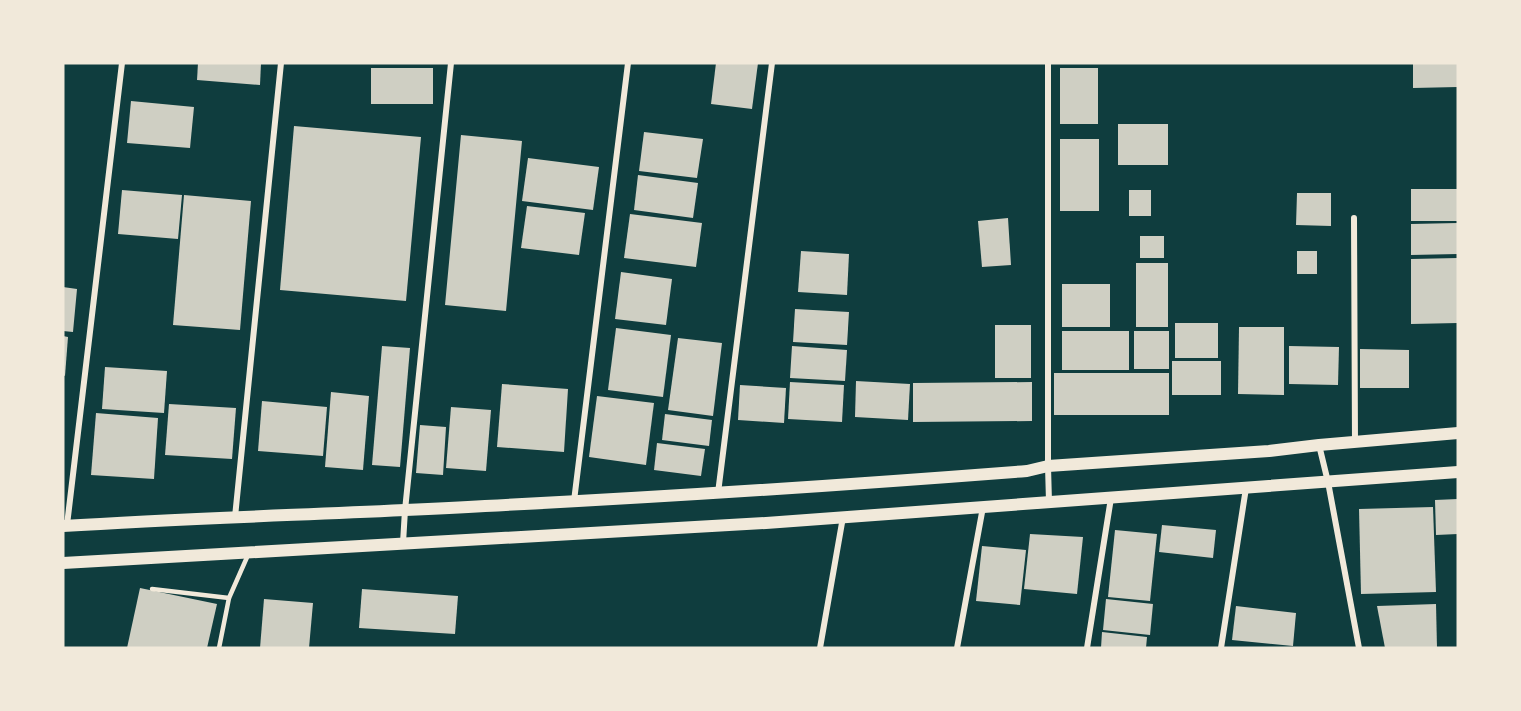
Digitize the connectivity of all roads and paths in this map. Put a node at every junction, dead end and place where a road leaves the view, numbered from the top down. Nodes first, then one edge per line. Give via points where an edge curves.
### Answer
1 (122, 63) edge
2 (281, 63) edge
3 (451, 63) edge
4 (628, 63) edge
5 (772, 63) edge
6 (1048, 63) edge
7 (1354, 218) dead end
8 (1458, 433) edge
9 (1355, 443) junction
10 (1319, 445) junction
11 (1048, 466) junction
12 (1458, 472) edge
13 (1328, 482) junction
14 (1246, 488) junction
15 (718, 493) junction
16 (1111, 498) junction
17 (574, 501) junction
18 (1049, 502) junction
19 (983, 507) junction
20 (405, 510) junction
21 (235, 517) junction
22 (843, 517) junction
23 (65, 525) edge
24 (403, 543) junction
25 (249, 552) junction
26 (63, 563) edge
27 (152, 589) dead end
28 (229, 598) junction
29 (219, 648) edge
30 (820, 648) edge
31 (957, 648) edge
32 (1087, 648) edge
33 (1221, 648) edge
34 (1359, 648) edge

1 - 23 street
2 - 21 street
3 - 20 street
4 - 17 street
5 - 15 street
6 - 11 street
7 - 9 street
8 - 9 main road
9 - 10 main road
10 - 11 main road via 1269,452
10 - 13 street
11 - 15 main road via 1027,471
11 - 18 street
12 - 13 main road
13 - 14 main road
13 - 34 street
14 - 16 main road
14 - 33 street
15 - 17 main road
16 - 18 main road
16 - 32 street
17 - 20 main road
18 - 19 main road
19 - 22 main road
19 - 31 street
20 - 21 main road
20 - 24 street
21 - 23 main road
22 - 24 main road
22 - 30 street
24 - 25 main road
25 - 26 main road
25 - 28 lane
27 - 28 lane
28 - 29 lane

